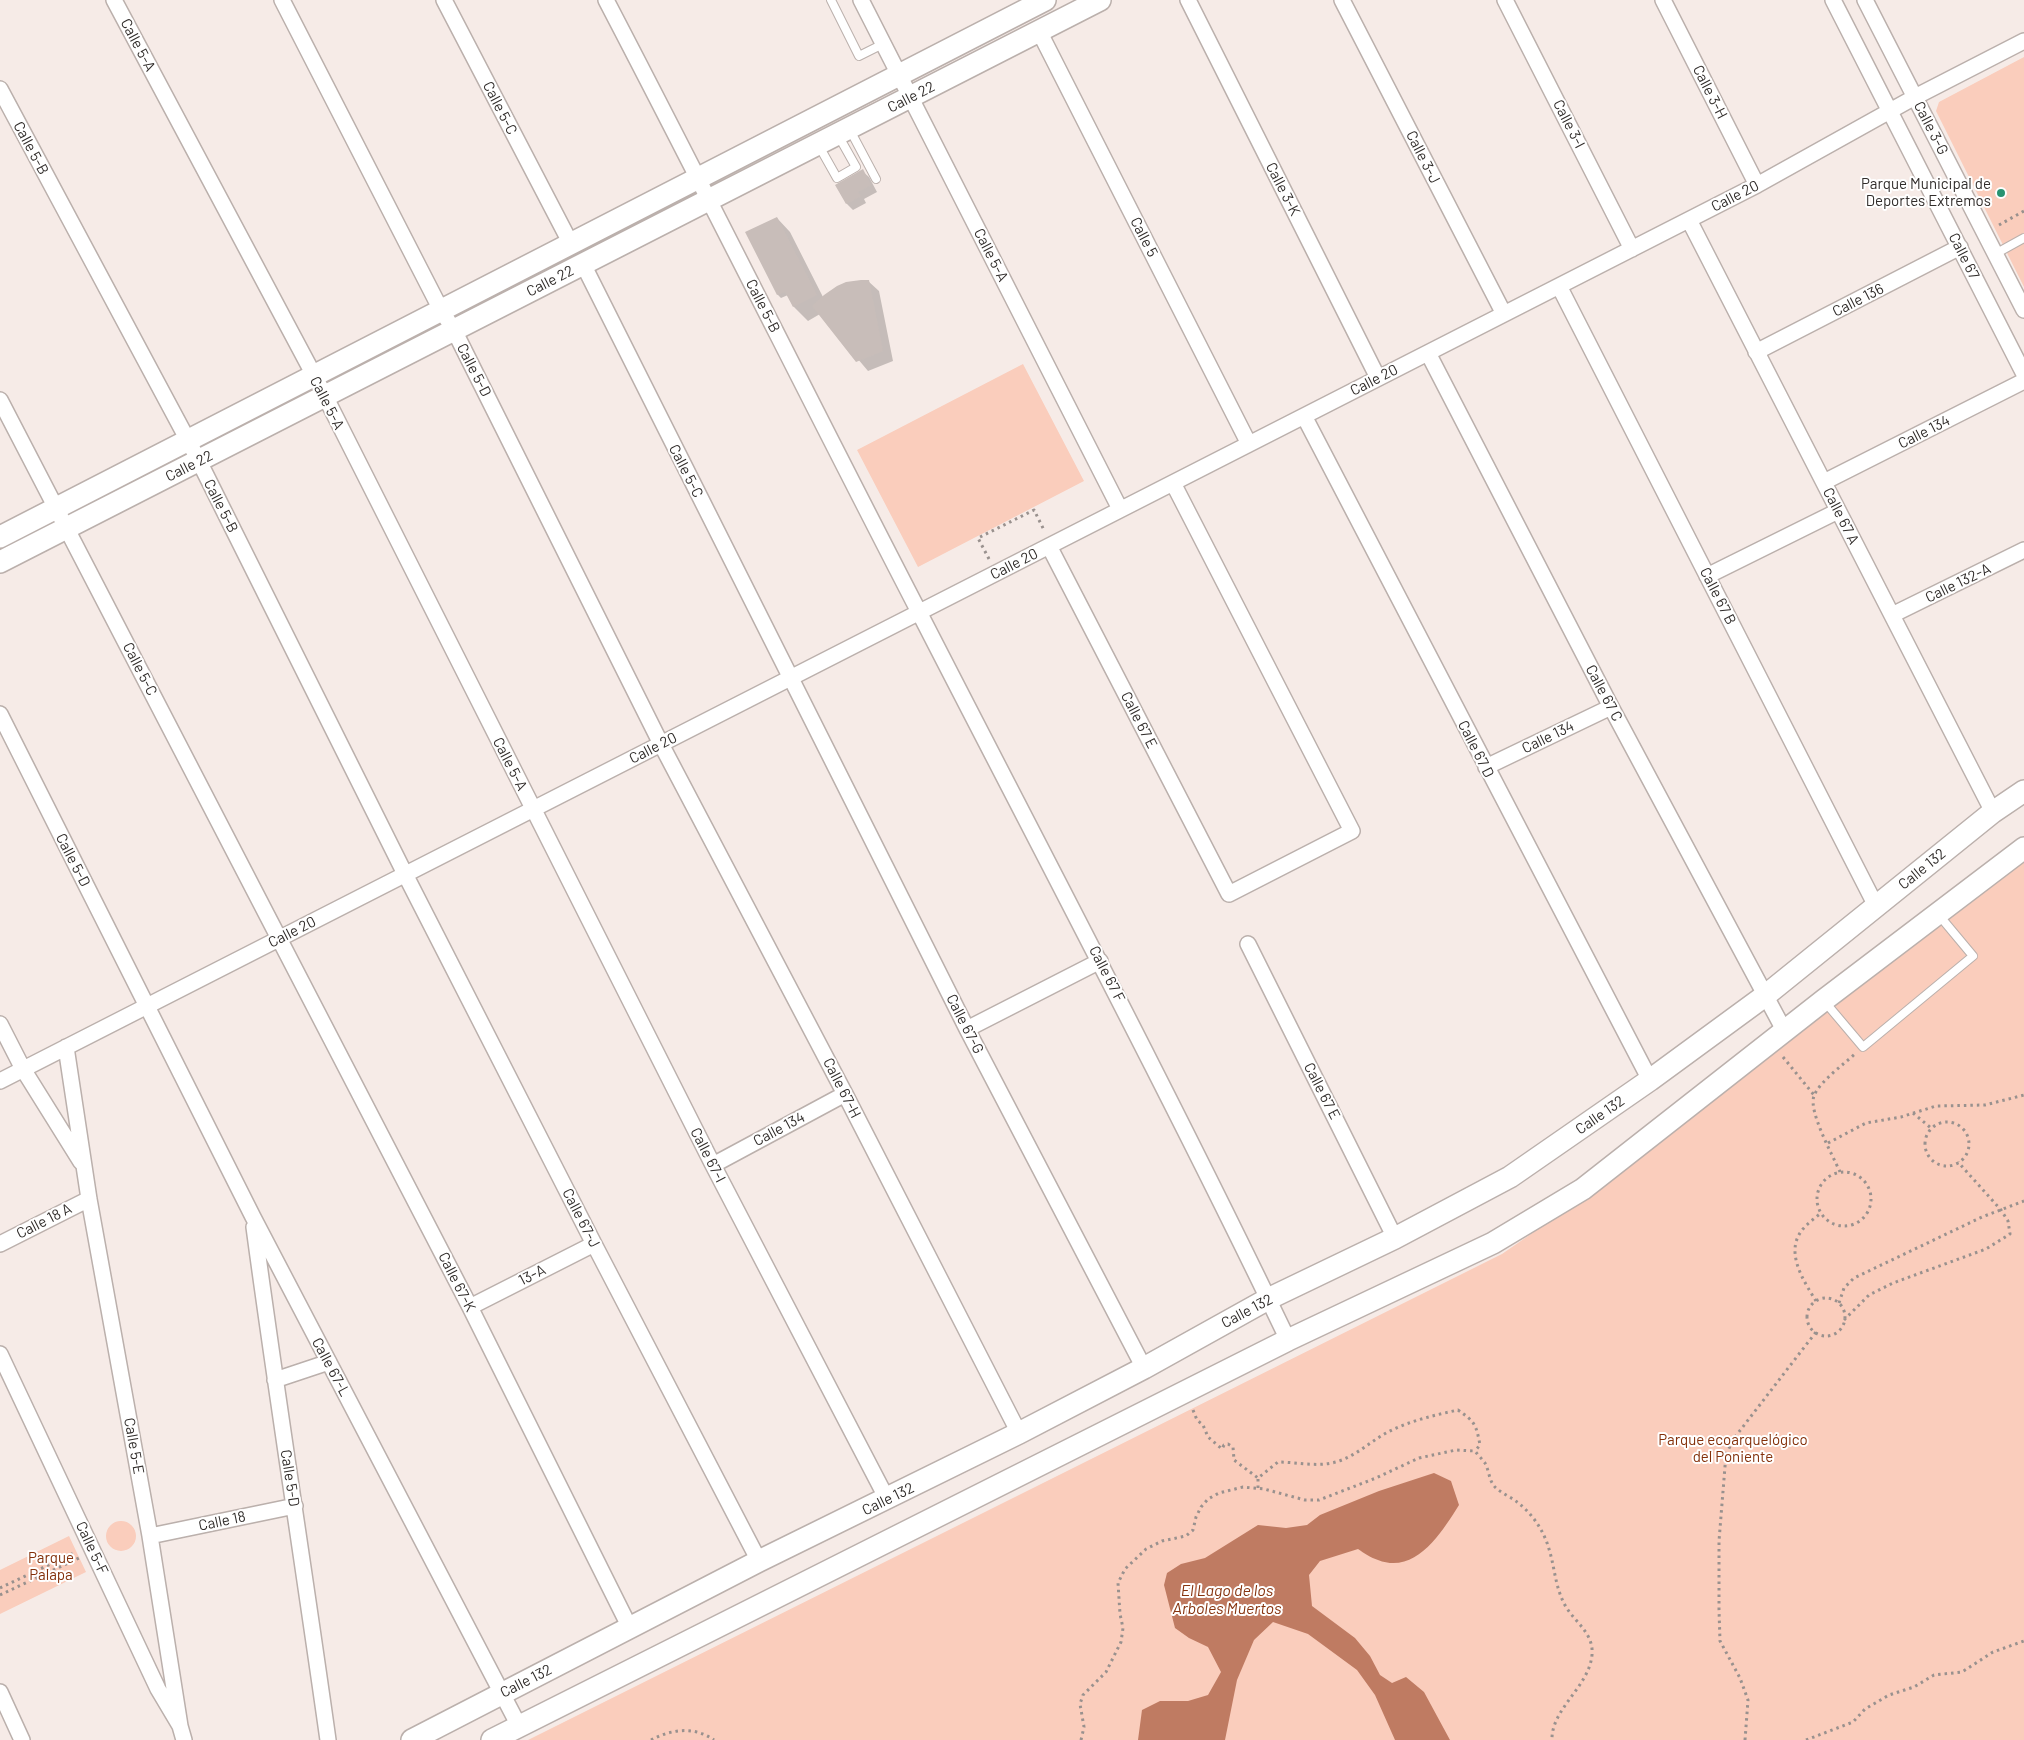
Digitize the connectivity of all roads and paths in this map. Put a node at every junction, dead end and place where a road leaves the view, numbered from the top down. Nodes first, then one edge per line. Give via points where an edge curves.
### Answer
1 (114, 0) edge
2 (282, 0) edge
3 (444, 0) edge
4 (606, 0) edge
5 (831, 0) edge
6 (861, 0) edge
7 (1045, 0) edge
8 (1100, 0) edge
9 (1188, 0) edge
10 (1342, 0) edge
11 (1505, 0) edge
12 (1663, 0) edge
13 (1833, 0) edge
14 (1865, 0) edge
15 (1022, 5) edge
16 (1039, 31) junction
17 (2024, 41) edge
18 (883, 44) junction
19 (899, 75) junction
20 (0, 89) edge
21 (910, 97) junction
22 (1915, 97) junction
23 (1890, 112) junction
24 (843, 131) junction
25 (818, 144) junction
26 (699, 178) junction
27 (876, 179) dead end
28 (1758, 185) junction
29 (709, 200) junction
30 (2024, 211) edge
31 (1688, 220) junction
32 (1999, 224) dead end
33 (2024, 238) edge
34 (571, 244) junction
35 (1960, 247) junction
36 (1632, 249) junction
37 (1995, 254) junction
38 (583, 264) junction
39 (1559, 286) junction
40 (441, 310) junction
41 (2024, 310) edge
42 (1504, 314) junction
43 (454, 330) junction
44 (1756, 352) junction
45 (1428, 353) junction
46 (2024, 374) edge
47 (314, 376) junction
48 (1378, 378) junction
49 (2024, 381) edge
50 (325, 396) junction
51 (0, 400) edge
52 (1304, 416) junction
53 (187, 440) junction
54 (1249, 444) junction
55 (198, 461) junction
56 (1824, 482) junction
57 (1173, 483) junction
58 (56, 508) junction
59 (1120, 509) junction
60 (1838, 511) junction
61 (67, 528) junction
62 (0, 537) edge
63 (1047, 539) junction
64 (2024, 550) edge
65 (989, 560) dead end
66 (0, 562) edge
67 (1707, 576) junction
68 (919, 612) junction
69 (1892, 615) junction
70 (790, 678) junction
71 (1611, 707) junction
72 (0, 714) edge
73 (661, 744) junction
74 (1486, 767) junction
75 (2024, 791) edge
76 (533, 809) junction
77 (1993, 812) junction
78 (2024, 848) edge
79 (406, 874) junction
80 (1876, 906) junction
81 (1938, 914) junction
82 (280, 938) junction
83 (1248, 944) dead end
84 (1100, 961) junction
85 (1766, 995) junction
86 (1824, 1000) junction
87 (146, 1006) junction
88 (0, 1024) edge
89 (968, 1029) junction
90 (1778, 1037) junction
91 (66, 1047) junction
92 (1862, 1047) junction
93 (23, 1069) junction
94 (1650, 1080) junction
95 (0, 1081) edge
96 (845, 1094) junction
97 (1814, 1095) junction
98 (2024, 1095) edge
99 (1913, 1113) junction
100 (1931, 1128) junction
101 (1828, 1143) junction
102 (1958, 1162) junction
103 (713, 1165) junction
104 (84, 1168) junction
105 (1840, 1172) junction
106 (89, 1199) junction
107 (2024, 1201) edge
108 (2001, 1210) junction
109 (1821, 1213) junction
110 (253, 1216) junction
111 (1395, 1238) junction
112 (0, 1244) edge
113 (594, 1244) junction
114 (1268, 1299) junction
115 (1816, 1301) junction
116 (1839, 1303) junction
117 (470, 1307) junction
118 (1844, 1320) junction
119 (1816, 1332) junction
120 (1288, 1340) junction
121 (0, 1354) edge
122 (329, 1362) junction
123 (1144, 1368) junction
124 (275, 1380) junction
125 (1194, 1412) dead end
126 (1019, 1433) junction
127 (1475, 1452) junction
128 (1258, 1478) junction
129 (1258, 1488) junction
130 (888, 1499) junction
131 (295, 1506) junction
132 (150, 1536) junction
133 (78, 1552) dead end
134 (81, 1557) dead end
135 (759, 1560) junction
136 (0, 1588) edge
137 (0, 1595) edge
138 (630, 1628) junction
139 (2024, 1641) edge
140 (0, 1692) edge
141 (502, 1693) junction
142 (519, 1726) junction
143 (182, 1733) edge
144 (22, 1740) edge
145 (328, 1740) edge
146 (412, 1740) edge
147 (492, 1740) edge
148 (651, 1740) edge
149 (714, 1740) edge
150 (1081, 1740) edge
151 (1552, 1740) edge
152 (1745, 1740) edge
153 (1806, 1740) edge

1 - 47 street, Calle 5-A
2 - 40 street, Calle 5-D
3 - 34 street, Calle 5-C
4 - 26 street, Calle 5-B
5 - 18 lane via 859,56
6 - 18 street, Calle 5-A
7 - 15 street, Calle 22
8 - 16 street, Calle 22
9 - 48 street, Calle 3-K
10 - 42 street, Calle 3-J
11 - 36 street, Calle 3-I
12 - 28 street, Calle 3-H
13 - 23 street, Calle 3-G
14 - 22 street, Calle 3-G
15 - 19 street, Calle 22
16 - 21 street, Calle 22
16 - 54 street, Calle 5
17 - 22 street, Calle 20
18 - 19 street, Calle 5-A
19 - 21 street, Calle 5-A
19 - 26 street, Calle 22
20 - 53 street, Calle 5-B
21 - 24 street, Calle 22
21 - 59 street, Calle 5-A
22 - 23 street, Calle 20
22 - 37 street, Calle 3-G
23 - 28 street, Calle 20
23 - 35 street, Calle 67
24 - 25 street, Calle 22
24 - 25 lane via 856,167 836,178
24 - 27 lane
25 - 29 street, Calle 22
26 - 29 street, Calle 5-B
26 - 34 street, Calle 22
28 - 31 street, Calle 20
29 - 38 street, Calle 22
29 - 68 street, Calle 5-B
30 - 32 path
31 - 36 street, Calle 20
31 - 44 street, Calle 67 A
33 - 37 lane
34 - 40 street, Calle 22
35 - 44 street, Calle 136
35 - 46 street, Calle 67
36 - 39 street, Calle 20
37 - 41 street, Calle 3-G
38 - 43 street, Calle 22
38 - 70 street, Calle 5-C
39 - 42 street, Calle 20
39 - 67 street, Calle 67 B
40 - 43 street, Calle 5-D
40 - 47 street, Calle 22
42 - 45 street, Calle 20
43 - 50 street, Calle 22
43 - 73 street, Calle 5-D
44 - 56 street, Calle 67 A
45 - 48 street, Calle 20
45 - 71 street, Calle 67 C
47 - 50 street, Calle 5-A
47 - 53 street, Calle 22
48 - 52 street, Calle 20
49 - 56 street, Calle 134
50 - 55 street, Calle 22
50 - 76 street, Calle 5-A
51 - 58 street, Calle 5-C
52 - 54 street, Calle 20
52 - 74 street, Calle 67 D
53 - 55 street, Calle 5-B
53 - 58 street, Calle 22
54 - 57 street, Calle 20
55 - 61 street, Calle 22
55 - 79 street, Calle 5-B
56 - 60 street, Calle 67 A
57 - 59 street, Calle 20
57 - 63 street, Calle 67 E via 1352,831 1229,894
58 - 61 street, Calle 5-C
58 - 62 street, Calle 22
59 - 63 street, Calle 20
60 - 67 street
60 - 69 street, Calle 67 A
61 - 66 street, Calle 22
61 - 82 street, Calle 5-C
63 - 65 path via 1034,510 978,538
63 - 68 street, Calle 20
64 - 69 street, Calle 132-A
67 - 80 street, Calle 67 B
68 - 70 street, Calle 20
68 - 84 street, Calle 67 F
69 - 77 street, Calle 67 A
70 - 73 street, Calle 20
70 - 89 street, Calle 67-G
71 - 74 street, Calle 134
71 - 85 street, Calle 67 C
72 - 87 street, Calle 5-D
73 - 76 street, Calle 20
73 - 96 street, Calle 67-H
74 - 94 street, Calle 67 D
75 - 77 street, Calle 132
76 - 79 street, Calle 20
76 - 103 street, Calle 67-I
77 - 80 street, Calle 132
78 - 81 street
79 - 82 street, Calle 20
79 - 113 street, Calle 67-J
80 - 85 street, Calle 132
81 - 86 street
81 - 92 lane via 1973,956
82 - 87 street, Calle 20
82 - 117 street, Calle 67-K
83 - 111 street, Calle 67 E
84 - 89 street
84 - 114 street, Calle 67 F
85 - 90 street, Calle 67 C
85 - 94 street, Calle 132
86 - 90 street
86 - 92 lane
87 - 91 street, Calle 20
87 - 110 street, Calle 67-L
88 - 93 street, Calle 5-E
89 - 123 street, Calle 67-G
90 - 97 path
90 - 120 street via 1583,1189 1493,1243
91 - 93 street, Calle 20
91 - 104 street, Calle 5-E
92 - 97 path
93 - 95 street, Calle 20
93 - 104 street, Calle 5-E
94 - 111 street, Calle 132 via 1510,1177
96 - 103 street, Calle 134
96 - 126 street, Calle 67-H
97 - 101 path via 1813,1103
98 - 99 path via 1985,1105 1936,1106
99 - 100 path
99 - 101 path via 1866,1122
100 - 102 path via 1925,1142 1928,1155 1945,1166
100 - 102 path via 1944,1122 1959,1126 1964,1131 1967,1152
101 - 105 path
102 - 108 path
103 - 130 street, Calle 67-I
104 - 106 street, Calle 5-E
105 - 109 path via 1824,1180 1819,1187 1817,1196
105 - 109 path via 1857,1175 1864,1181 1869,1188 1870,1206 1860,1220 1843,1226
106 - 112 street, Calle 18 A
106 - 132 street, Calle 5-E
107 - 108 path
108 - 116 path via 1854,1278 1844,1288
108 - 118 path via 2008,1221 2010,1234 1986,1249 1869,1295
109 - 115 path via 1802,1229 1795,1243 1795,1258 1802,1279
110 - 122 street, Calle 67-L
110 - 124 street, Calle 5-D
111 - 114 street, Calle 132
113 - 117 street, 13-A
113 - 135 street, Calle 67-J
114 - 120 street, Calle 67 F
114 - 123 street, Calle 132
115 - 116 path via 1828,1298
115 - 119 path via 1807,1316
116 - 118 path via 1845,1314
117 - 138 street, Calle 67-K
118 - 119 path via 1833,1334
119 - 152 path via 1735,1437 1726,1454 1719,1541 1720,1642 1748,1700
120 - 142 street
121 - 143 street, Calle 5-F via 158,1689
122 - 124 street
122 - 141 street, Calle 67-L
123 - 126 street, Calle 132
124 - 131 street, Calle 5-D
125 - 128 path via 1208,1437 1222,1449 1228,1444 1233,1447 1234,1460
126 - 130 street, Calle 132
127 - 128 path via 1480,1445 1477,1431 1472,1421 1458,1410 1396,1429 1338,1461 1324,1464 1278,1462
127 - 129 path via 1456,1450 1420,1458 1320,1500 1305,1500
127 - 151 path via 1485,1464 1494,1486 1517,1501 1537,1524 1549,1548 1554,1576 1566,1606 1589,1635 1592,1646 1588,1670 1558,1717
128 - 129 path
129 - 150 path via 1243,1487 1208,1499 1196,1517 1193,1530 1186,1536 1162,1541 1146,1549 1125,1569 1118,1583 1123,1628 1121,1642 1106,1672 1083,1695 1080,1704 1084,1727
130 - 135 street, Calle 132
131 - 132 street, Calle 18
131 - 145 street, Calle 5-D
132 - 143 street, Calle 5-E
133 - 136 path
134 - 137 path
135 - 138 street, Calle 132
138 - 141 street, Calle 132
139 - 153 path via 1993,1652 1962,1672 1934,1675 1914,1688 1889,1695 1865,1709 1853,1722
140 - 144 street
141 - 142 street, Calle 67-L
141 - 146 street, Calle 132
142 - 147 street
148 - 149 path via 680,1729 704,1734

